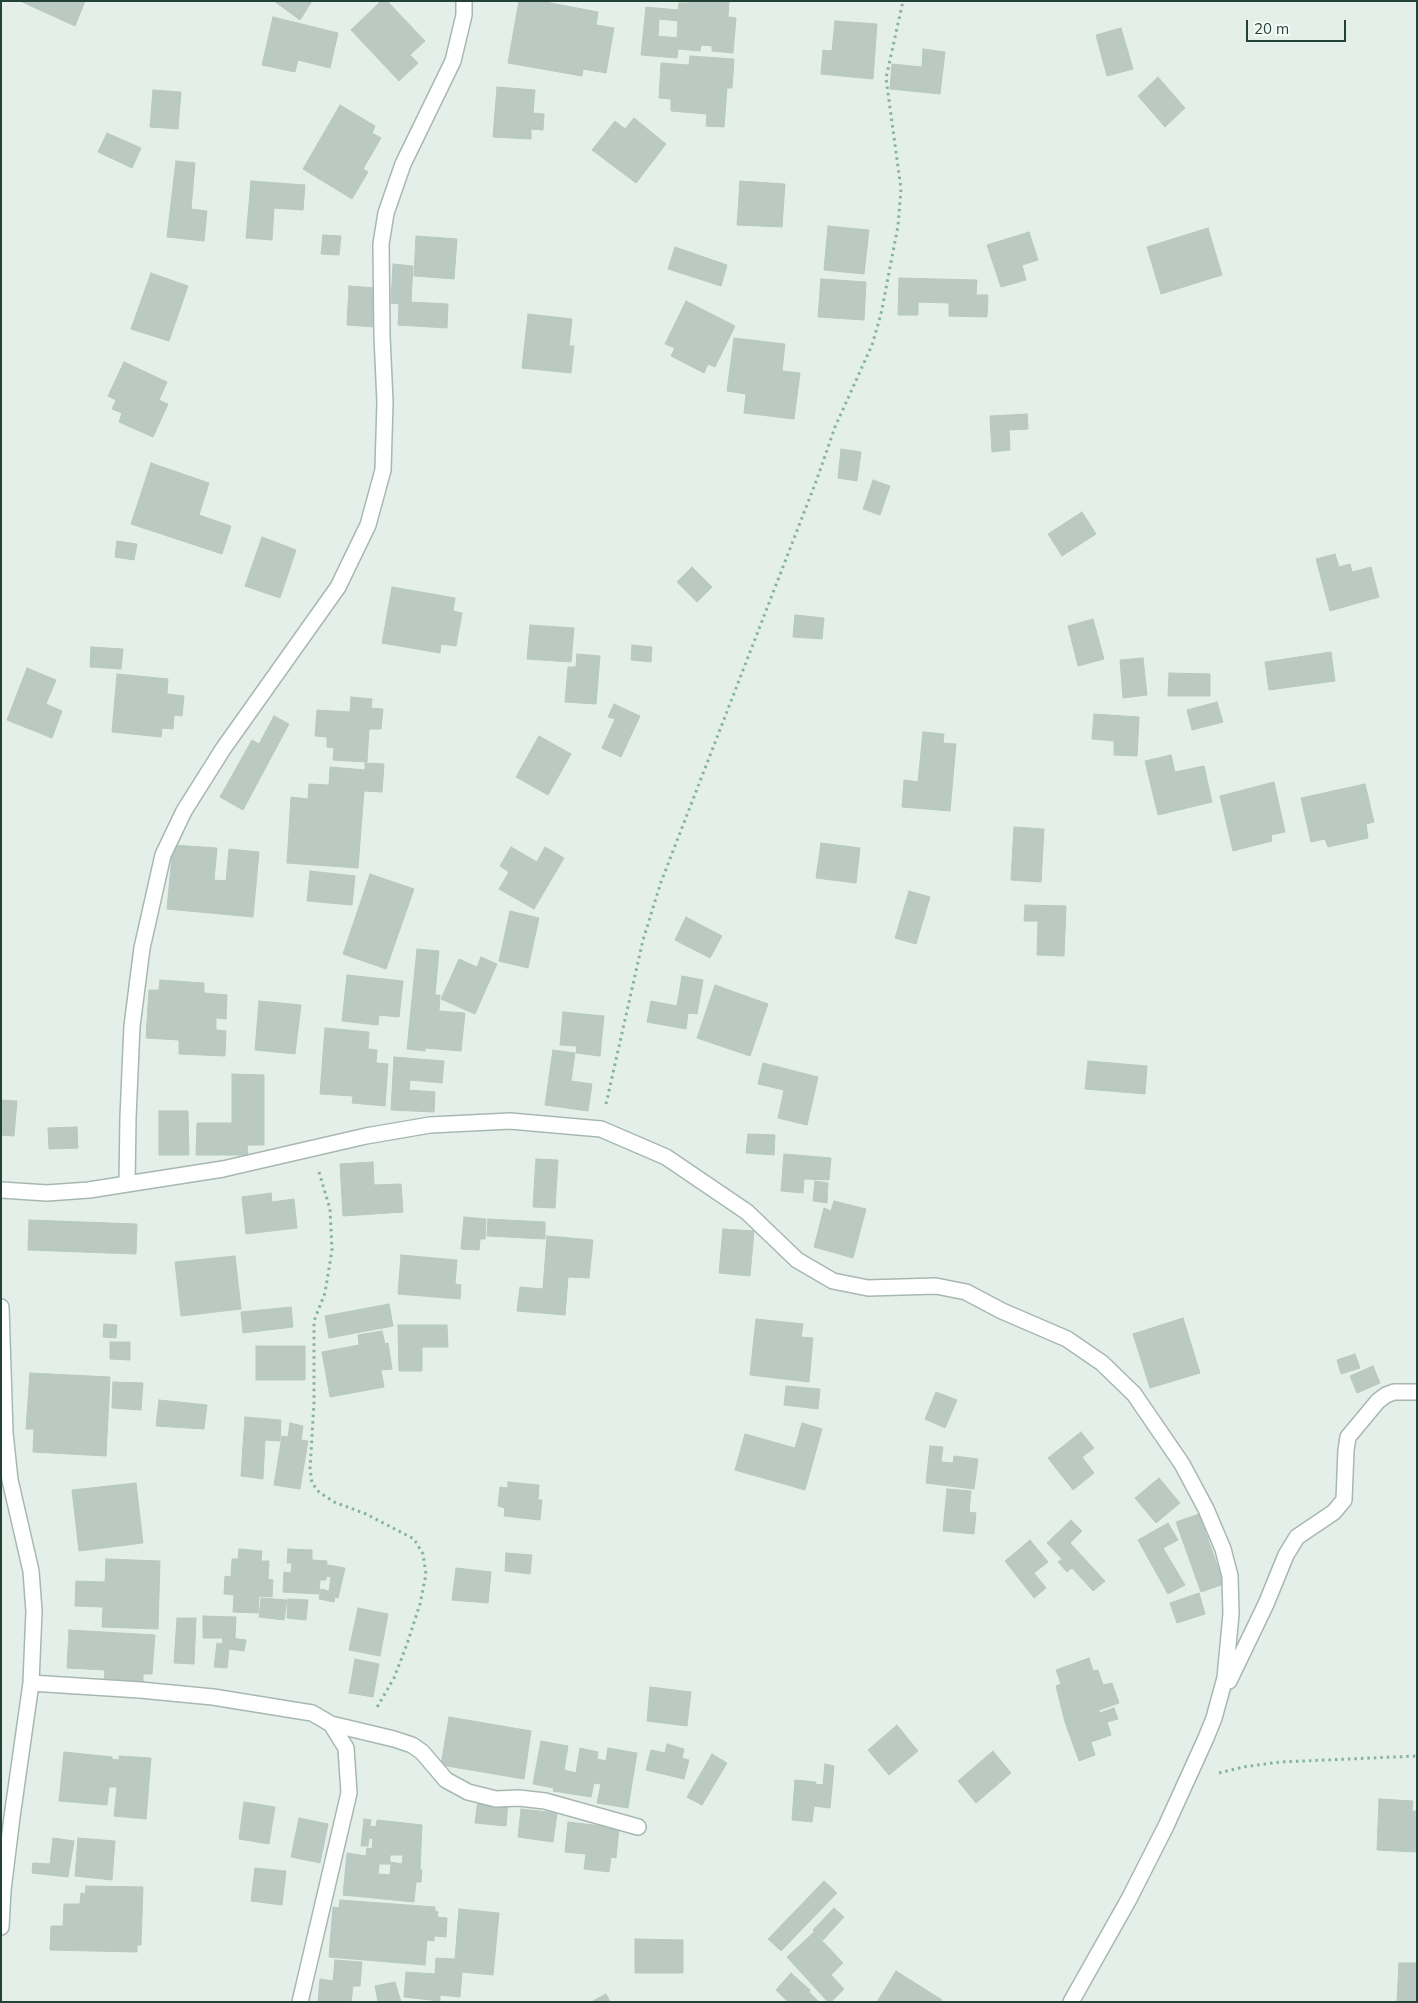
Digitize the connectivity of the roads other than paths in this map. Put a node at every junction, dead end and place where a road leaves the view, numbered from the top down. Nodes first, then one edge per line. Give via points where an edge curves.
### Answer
1 (464, 1) edge
2 (127, 1184) junction
3 (1, 1190) edge
4 (1, 1307) edge
5 (1417, 1392) edge
6 (31, 1682) junction
7 (1220, 1698) junction
8 (331, 1724) junction
9 (638, 1827) dead end
10 (1, 1927) edge
11 (300, 2002) edge
12 (1071, 2002) edge

1 - 2 street via 464,15 453,60 403,164 386,214 381,244 385,402 383,470 368,525 338,587 223,749 184,811 163,855 142,948 132,1026
2 - 3 street via 47,1193
2 - 7 street via 223,1169 366,1136 430,1125 510,1121 601,1129 666,1156 747,1212 797,1260 833,1281 868,1288 936,1286 966,1292 1066,1339 1102,1363 1134,1394 1182,1464 1206,1509 1223,1549 1230,1576 1231,1614
4 - 6 street via 5,1433 10,1480 31,1571 34,1611
5 - 7 street via 1386,1395 1348,1437 1344,1500 1328,1517 1297,1537 1289,1549
6 - 8 street via 213,1697 312,1713
6 - 10 street via 3,1890
7 - 12 street via 1206,1738 1166,1826
8 - 9 street via 412,1745 446,1780 468,1792 496,1799 545,1801
8 - 11 street via 346,1748 349,1792

